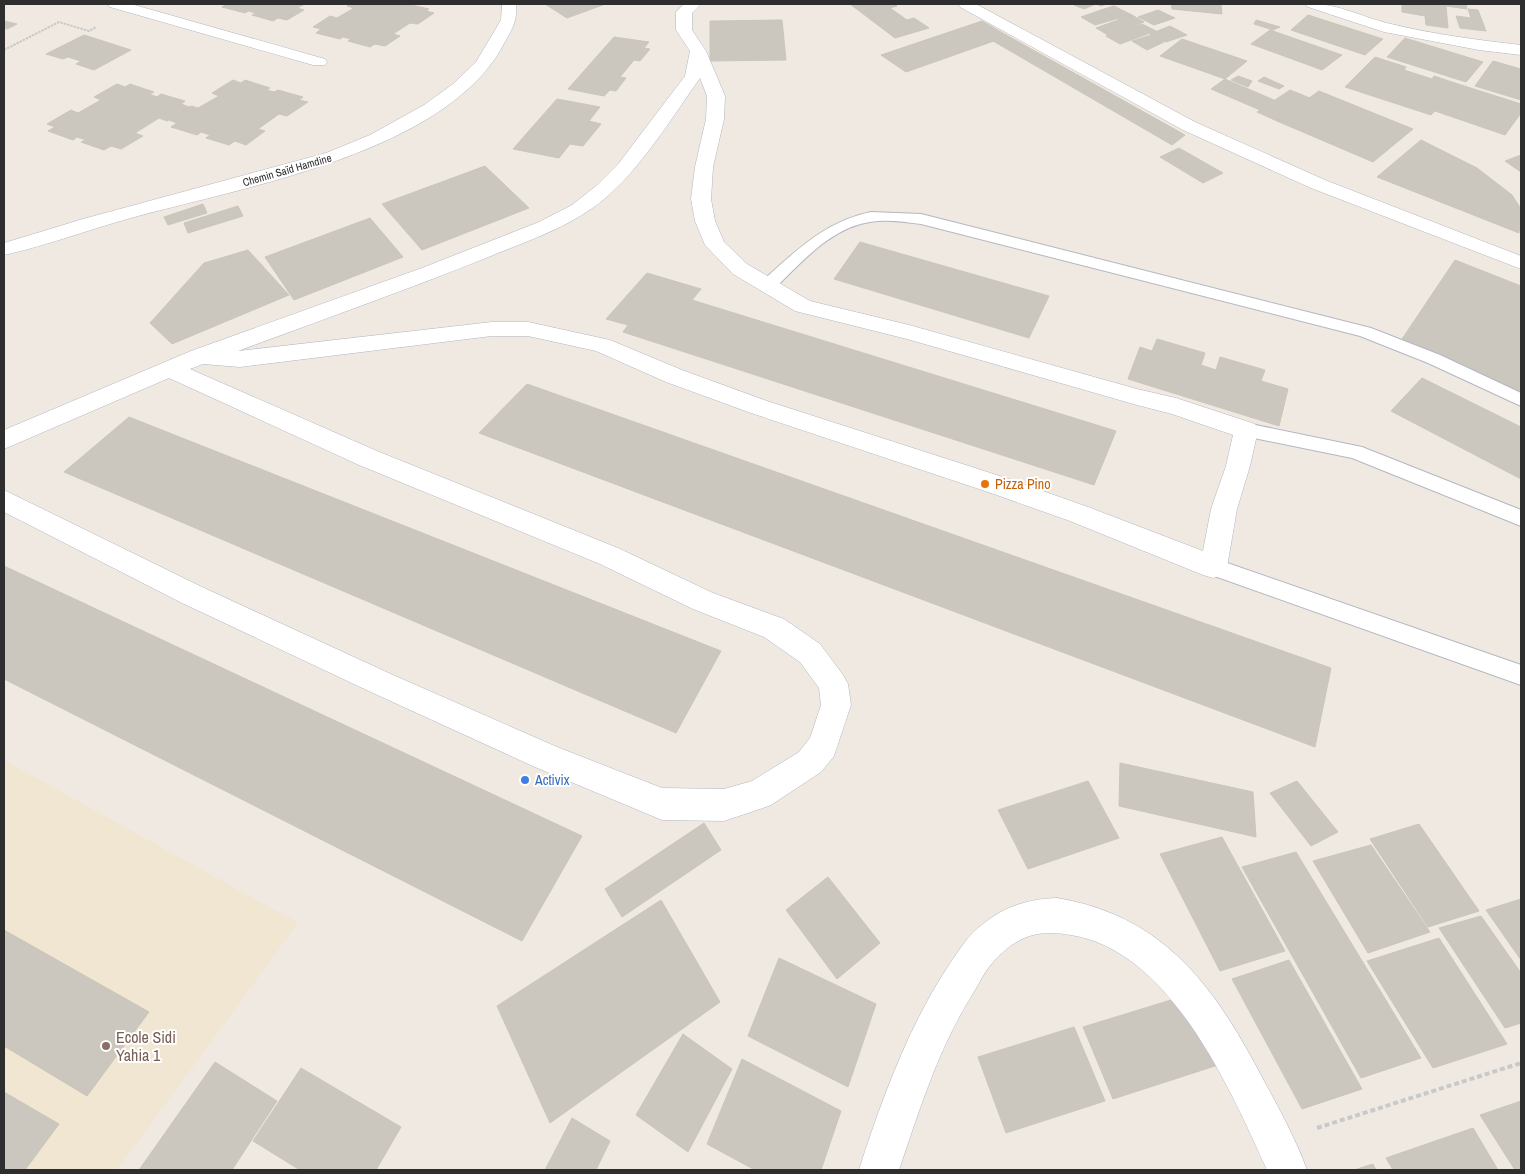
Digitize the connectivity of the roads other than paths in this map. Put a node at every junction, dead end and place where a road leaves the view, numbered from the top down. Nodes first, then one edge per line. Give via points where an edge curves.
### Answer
1 (509, 4) edge
2 (692, 4) edge
3 (965, 4) edge
4 (993, 4) edge
5 (1313, 4) edge
6 (123, 6) edge
7 (1521, 50) edge
8 (698, 51) junction
9 (318, 62) dead end
10 (1521, 248) edge
11 (4, 249) edge
12 (1521, 263) edge
13 (767, 286) junction
14 (200, 356) junction
15 (169, 369) junction
16 (1521, 400) edge
17 (1246, 430) junction
18 (4, 440) edge
19 (4, 500) edge
20 (1521, 518) edge
21 (1213, 567) junction
22 (1521, 675) edge
23 (1280, 1156) edge
24 (879, 1170) edge

1 - 11 street, Chemin Saïd Hamdine via 509,20 483,65 430,109 376,139 291,170
2 - 8 street via 684,12 684,30
3 - 12 street via 1189,126 1318,184
4 - 10 street via 1162,94 1249,136
5 - 7 street via 1384,27
6 - 9 street
8 - 13 street via 716,96 715,120 704,167 701,198 706,221 715,245 740,270
8 - 14 street via 693,76 626,167 579,209 546,226 429,273
13 - 16 lane via 841,225 870,216 921,219 1365,332 1434,358
13 - 17 street via 803,306 1176,406
14 - 15 street
14 - 21 street via 240,359 492,329 528,329 556,334 602,345 758,407 997,485
15 - 18 street
15 - 19 street via 368,458 609,556 703,601 774,628 810,652 833,684 836,705 823,746 810,762 760,794 724,805 662,804 546,757 357,672 192,595
17 - 20 lane via 1355,452
17 - 21 street via 1224,509
21 - 22 lane
23 - 24 street via 1221,1039 1190,993 1130,940 1066,914 1035,916 1011,924 983,947 951,992 922,1054

